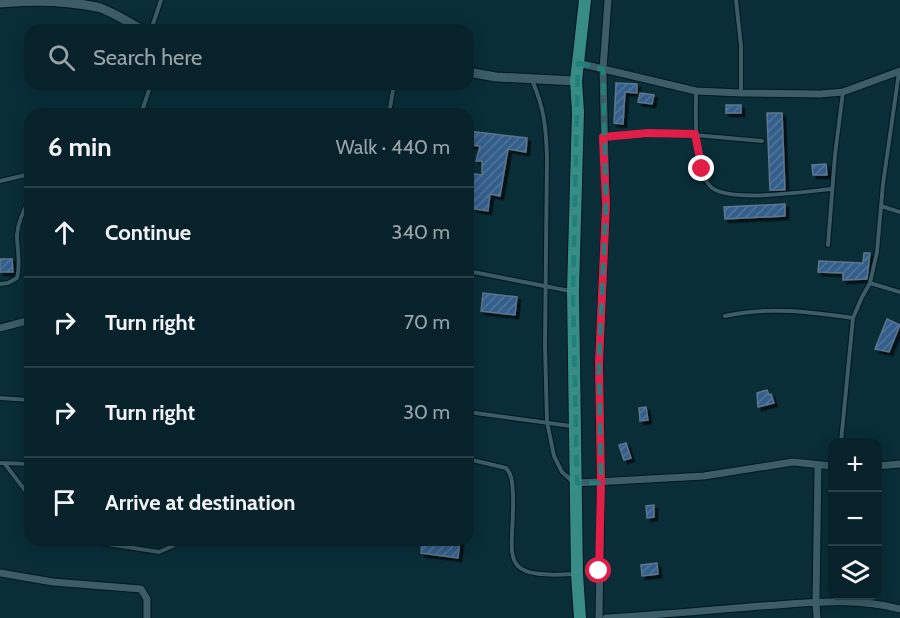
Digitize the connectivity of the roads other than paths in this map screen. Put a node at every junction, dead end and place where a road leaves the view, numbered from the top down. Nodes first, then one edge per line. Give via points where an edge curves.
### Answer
1 (161, 0) edge
2 (585, 0) edge
3 (608, 0) edge
4 (736, 0) edge
5 (0, 3) edge
6 (132, 24) edge
7 (153, 24) edge
8 (578, 63) junction
9 (603, 69) junction
10 (899, 71) edge
11 (474, 73) edge
12 (531, 79) junction
13 (576, 81) junction
14 (149, 90) edge
15 (393, 90) edge
16 (696, 91) junction
17 (843, 92) junction
18 (741, 93) junction
19 (143, 108) edge
20 (390, 108) edge
21 (695, 134) junction
22 (603, 137) junction
23 (762, 141) dead end
24 (24, 175) edge
25 (0, 181) edge
26 (832, 189) junction
27 (881, 206) junction
28 (24, 210) edge
29 (900, 212) edge
30 (828, 245) dead end
31 (474, 271) edge
32 (870, 283) junction
33 (0, 284) edge
34 (546, 286) junction
35 (573, 291) junction
36 (900, 292) edge
37 (724, 316) dead end
38 (854, 318) junction
39 (24, 322) edge
40 (0, 328) edge
41 (0, 398) edge
42 (24, 400) edge
43 (474, 413) edge
44 (547, 422) junction
45 (576, 426) junction
46 (841, 438) edge
47 (474, 460) edge
48 (3, 464) edge
49 (24, 464) edge
50 (900, 464) edge
51 (818, 465) junction
52 (828, 466) edge
53 (882, 466) edge
54 (577, 483) junction
55 (601, 483) junction
56 (24, 490) edge
57 (120, 546) edge
58 (172, 546) edge
59 (0, 573) edge
60 (577, 574) junction
61 (816, 603) junction
62 (900, 609) edge
63 (147, 618) edge
64 (580, 618) edge
65 (599, 618) edge
66 (606, 618) edge
67 (817, 618) edge

1 - 7 lane
2 - 8 highway
3 - 9 street
4 - 18 lane
5 - 6 street via 99,7
8 - 9 street
8 - 13 highway
9 - 16 street
9 - 22 street
10 - 17 street
10 - 27 lane
11 - 12 street
12 - 13 street
12 - 34 lane via 542,103 546,127
13 - 35 highway
14 - 19 lane
15 - 20 lane
16 - 18 street
16 - 21 lane
17 - 18 street
17 - 26 lane
21 - 22 lane
21 - 23 lane
21 - 26 lane via 706,179 718,191 758,195
22 - 55 street via 606,205 599,363
24 - 25 lane
26 - 30 lane
27 - 29 lane
27 - 32 lane
28 - 33 lane via 17,232 17,278
31 - 34 lane
32 - 36 lane
32 - 38 lane
34 - 35 lane
34 - 44 lane
35 - 45 highway
37 - 38 lane via 764,311
38 - 46 lane
39 - 40 street
41 - 42 lane
43 - 44 lane
44 - 45 lane
44 - 54 lane via 549,440 562,472
45 - 54 highway
47 - 60 lane via 511,472 512,542 518,567 535,575
48 - 49 lane
48 - 56 lane
50 - 53 street
51 - 52 street
51 - 55 street via 793,462 704,476
51 - 61 street
54 - 55 street
54 - 60 highway
55 - 65 street
57 - 58 lane via 159,552
59 - 63 street via 141,589 147,598
60 - 64 highway
61 - 62 street via 887,605
61 - 66 street
61 - 67 street

